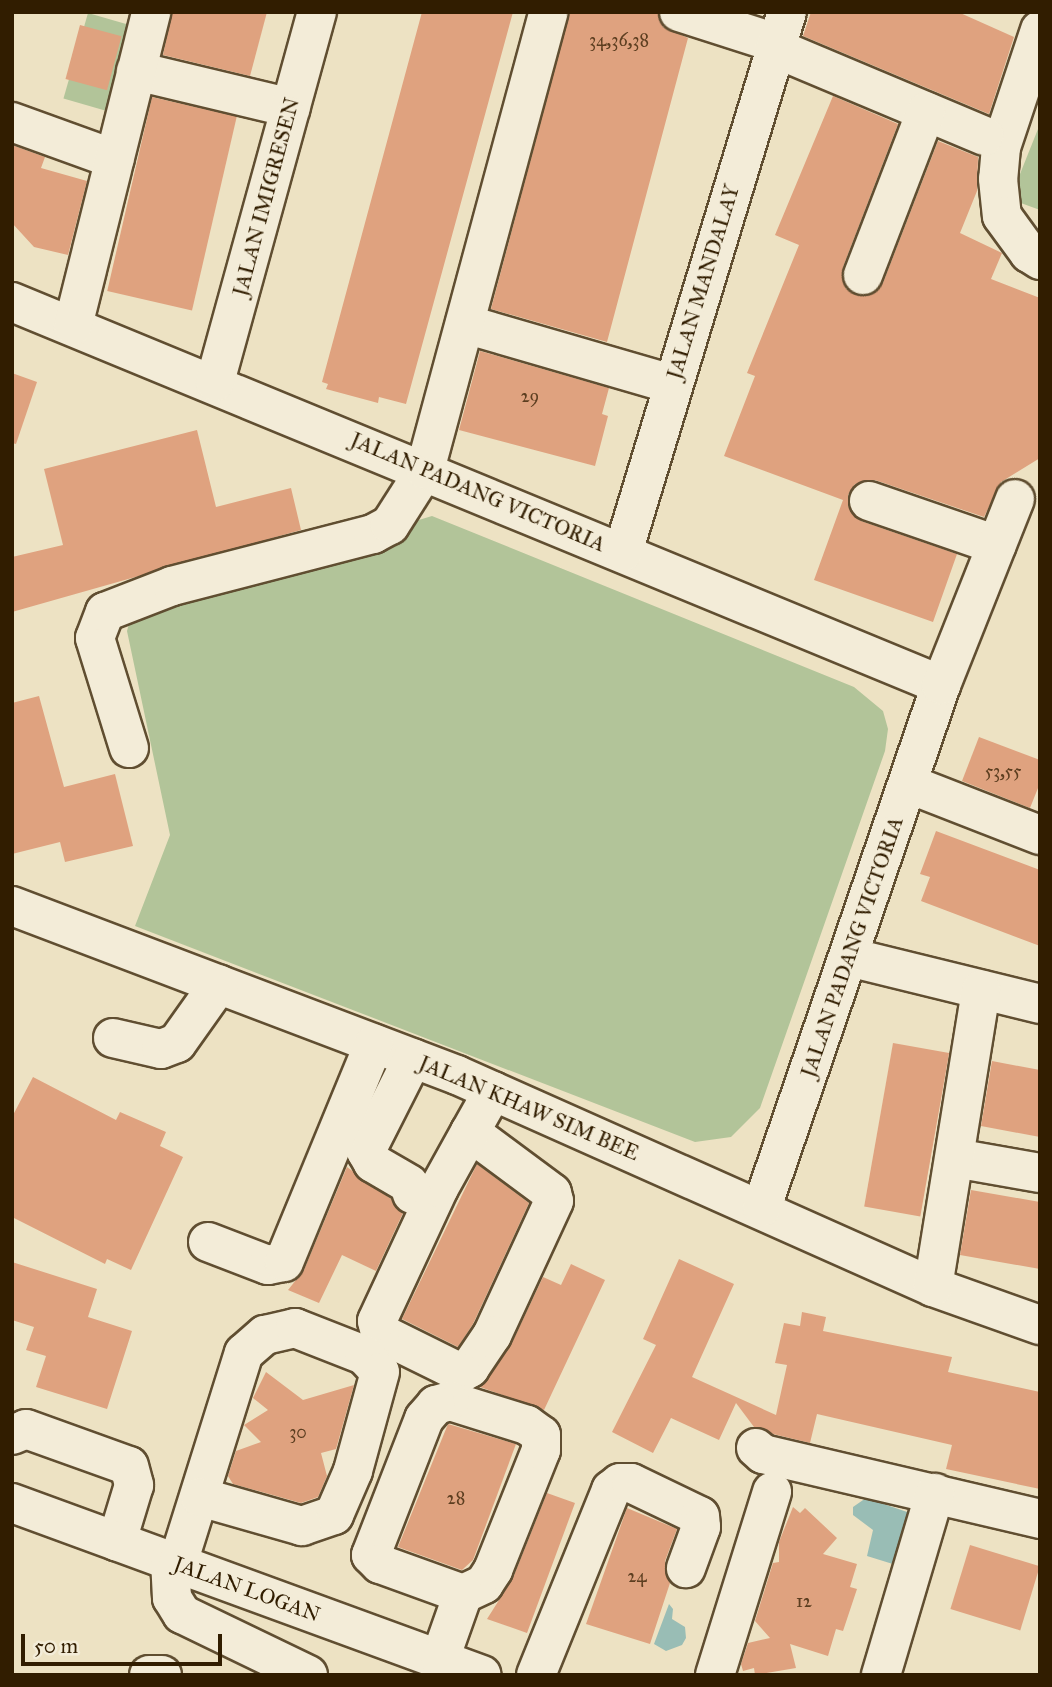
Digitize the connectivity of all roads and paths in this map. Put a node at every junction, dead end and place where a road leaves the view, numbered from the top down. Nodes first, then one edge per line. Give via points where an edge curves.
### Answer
1 (150, 12) edge
2 (317, 12) edge
3 (528, 12) edge
4 (549, 12) edge
5 (679, 12) edge
6 (1040, 30) edge
7 (779, 34) edge
8 (136, 71) junction
9 (291, 108) junction
10 (926, 112) junction
11 (12, 122) edge
12 (984, 136) dead end
13 (114, 159) junction
14 (1040, 260) edge
15 (863, 275) dead end
16 (12, 302) edge
17 (464, 324) junction
18 (73, 326) junction
19 (215, 382) junction
20 (672, 384) junction
21 (415, 466) junction
22 (1015, 499) dead end
23 (869, 502) dead end
24 (997, 545) junction
25 (623, 552) junction
26 (942, 685) junction
27 (129, 748) dead end
28 (909, 784) junction
29 (1040, 835) edge
30 (12, 906) edge
31 (849, 957) junction
32 (219, 984) junction
33 (981, 990) junction
34 (1040, 1004) edge
35 (113, 1038) dead end
36 (374, 1044) junction
37 (413, 1058) junction
38 (493, 1091) junction
39 (470, 1132) junction
40 (955, 1158) junction
41 (1040, 1173) edge
42 (412, 1194) dead end
43 (762, 1207) junction
44 (208, 1242) dead end
45 (933, 1287) junction
46 (1040, 1325) edge
47 (12, 1435) edge
48 (756, 1448) dead end
49 (772, 1492) dead end
50 (935, 1493) junction
51 (200, 1497) junction
52 (12, 1503) edge
53 (1040, 1519) edge
54 (117, 1541) junction
55 (174, 1562) junction
56 (686, 1568) dead end
57 (463, 1594) junction
58 (440, 1659) junction
59 (149, 1675) edge
60 (162, 1675) edge
61 (308, 1675) edge
62 (482, 1675) edge
63 (536, 1675) edge
64 (715, 1675) edge
65 (881, 1675) edge

1 - 8 street
2 - 9 street, JALAN IMIGRESEN
3 - 21 street
4 - 17 street
5 - 7 street
6 - 14 street via 1001,147 998,180 1002,216 1029,253
7 - 10 street
7 - 20 street, JALAN MANDALAY
8 - 9 street
8 - 13 street
9 - 19 street, JALAN IMIGRESEN
10 - 12 street
10 - 15 street
11 - 13 street
13 - 18 street
16 - 18 street, JALAN PADANG VICTORIA
17 - 20 street
17 - 21 street
18 - 19 street, JALAN PADANG VICTORIA
19 - 21 street, JALAN PADANG VICTORIA
20 - 25 street, JALAN MANDALAY
21 - 25 street, JALAN PADANG VICTORIA
21 - 27 street via 390,526 373,534 172,586 105,611 95,638
22 - 24 street, JALAN PADANG VICTORIA
23 - 24 street
24 - 26 street, JALAN PADANG VICTORIA
25 - 26 street, JALAN PADANG VICTORIA
26 - 28 street, JALAN PADANG VICTORIA
28 - 29 street
28 - 31 street, JALAN PADANG VICTORIA
30 - 32 street, JALAN KHAW SIM BEE
31 - 33 street
31 - 43 street, JALAN PADANG VICTORIA
32 - 35 street via 177,1043 161,1049
32 - 36 street, JALAN KHAW SIM BEE
33 - 34 street
33 - 40 street
36 - 37 street, JALAN KHAW SIM BEE
36 - 44 street via 284,1262 268,1265
37 - 38 street, JALAN KHAW SIM BEE
37 - 42 street via 366,1152 373,1163 410,1184
38 - 39 street
38 - 43 street, JALAN KHAW SIM BEE
39 - 39 street via 377,1321 380,1333 461,1373 470,1368 492,1335 554,1201 552,1193
40 - 41 street
40 - 45 street
43 - 45 street, JALAN KHAW SIM BEE
45 - 46 street, JALAN KHAW SIM BEE
47 - 54 street via 26,1429 129,1466 134,1485
48 - 50 street via 763,1454
49 - 64 street
50 - 53 street
50 - 65 street
51 - 51 street via 244,1353 265,1335 295,1328 364,1355 380,1372 357,1458 334,1515 302,1526
51 - 55 street
52 - 54 street, JALAN LOGAN
54 - 55 street, JALAN LOGAN
55 - 58 street, JALAN LOGAN
55 - 61 street via 172,1598 182,1614
56 - 63 street via 701,1527 700,1516 631,1483 620,1483 611,1490
57 - 57 street via 380,1564 371,1555 424,1419 436,1405 450,1401 527,1425 541,1435 541,1450 493,1570 484,1584
57 - 58 street
58 - 62 street, JALAN LOGAN
59 - 60 street

